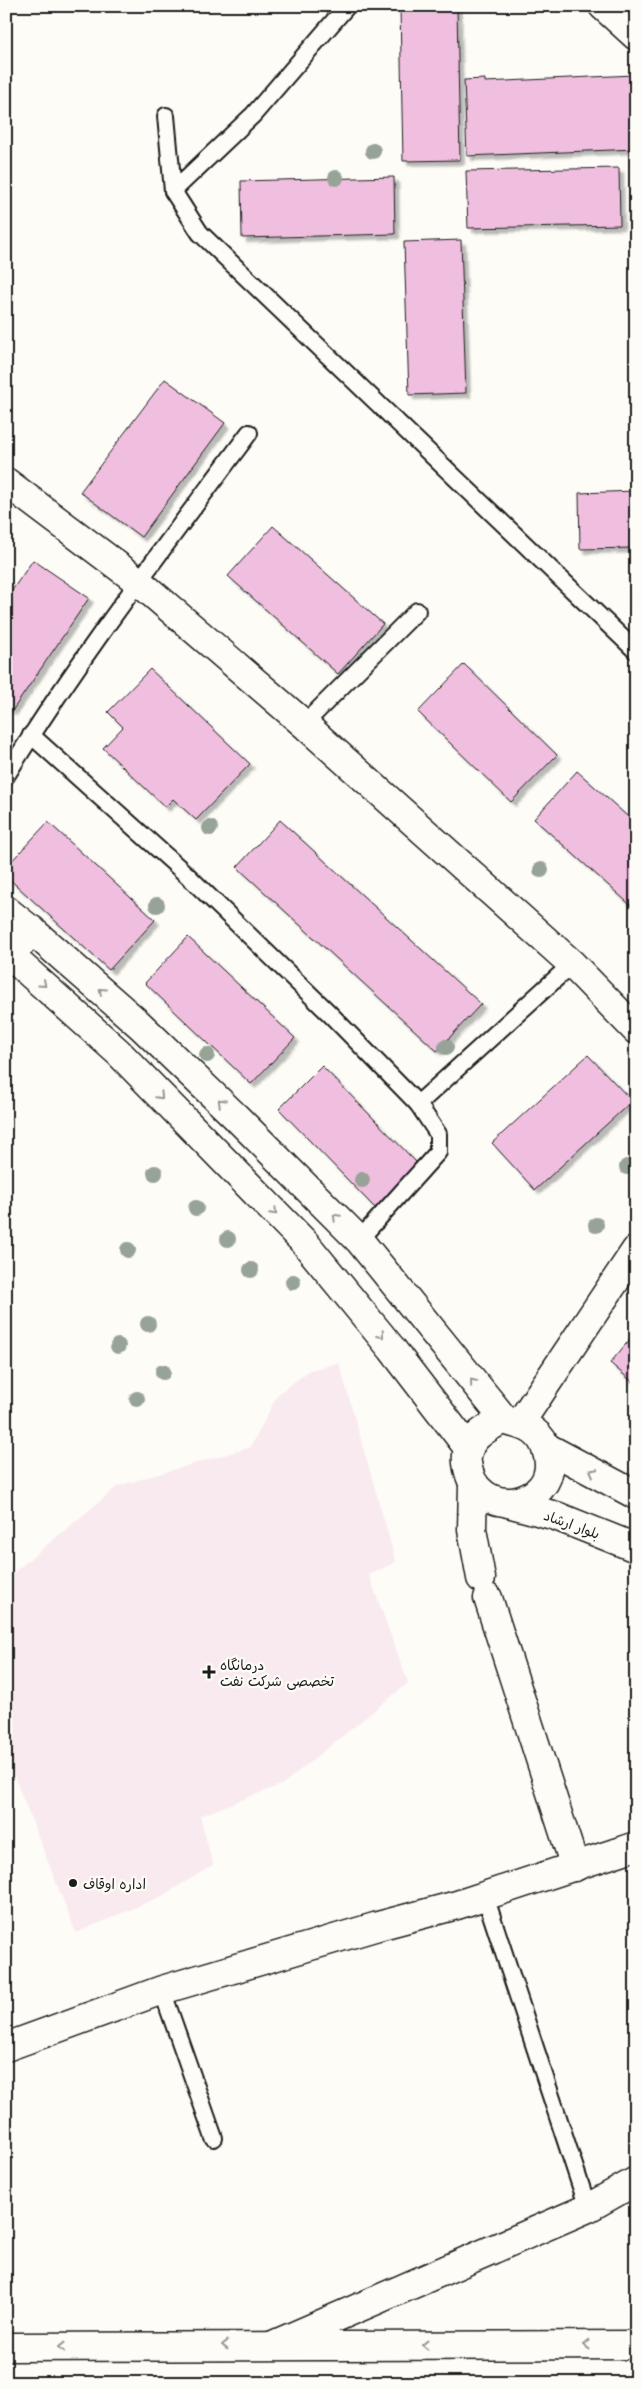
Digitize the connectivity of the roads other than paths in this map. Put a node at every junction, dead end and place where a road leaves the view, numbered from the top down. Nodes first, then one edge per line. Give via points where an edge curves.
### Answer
1 (347, 6) edge
2 (603, 6) edge
3 (636, 36) edge
4 (166, 116) dead end
5 (173, 190) junction
6 (249, 433) dead end
7 (6, 482) edge
8 (139, 582) junction
9 (417, 611) dead end
10 (636, 651) edge
11 (304, 724) junction
12 (31, 736) junction
13 (6, 776) edge
14 (6, 910) edge
15 (32, 930) junction
16 (8, 956) edge
17 (572, 964) junction
18 (636, 1030) edge
19 (418, 1104) junction
20 (359, 1240) junction
21 (636, 1250) edge
22 (512, 1421) junction
23 (546, 1447) junction
24 (469, 1449) junction
25 (473, 1484) junction
26 (636, 1495) edge
27 (508, 1503) junction
28 (636, 1548) edge
29 (636, 1846) edge
30 (575, 1867) junction
31 (485, 1896) junction
32 (162, 1990) junction
33 (6, 2047) edge
34 (214, 2138) dead end
35 (636, 2181) edge
36 (588, 2208) junction
37 (273, 2345) junction
38 (636, 2346) edge
39 (6, 2347) edge

1 - 5 lane via 253,115
2 - 3 street
4 - 5 lane
5 - 10 lane via 200,233
6 - 8 lane
7 - 8 street
8 - 11 street
8 - 12 lane
9 - 11 lane
11 - 17 street
12 - 13 lane
12 - 19 lane via 187,875
14 - 15 street
15 - 16 street
20 -> 15 street via 154,1038
16 -> 24 street via 118,1052 305,1243
17 - 18 street
17 - 19 lane
19 - 20 lane via 438,1134 438,1152
22 -> 20 street
21 - 22 street
22 - 23 street via 540,1436
22 - 24 street via 485,1429
26 -> 23 street
23 - 27 street via 548,1473 542,1485 533,1495
24 - 25 street via 467,1458
25 - 27 street via 494,1501
25 - 30 street via 472,1529 484,1588
27 - 28 street, بلوار ارشاد via 556,1516
29 - 30 street
30 - 31 street
31 - 32 street
31 - 36 lane
32 - 33 street
32 - 34 lane
35 - 36 street
36 - 37 street
38 -> 37 street
37 -> 39 street

